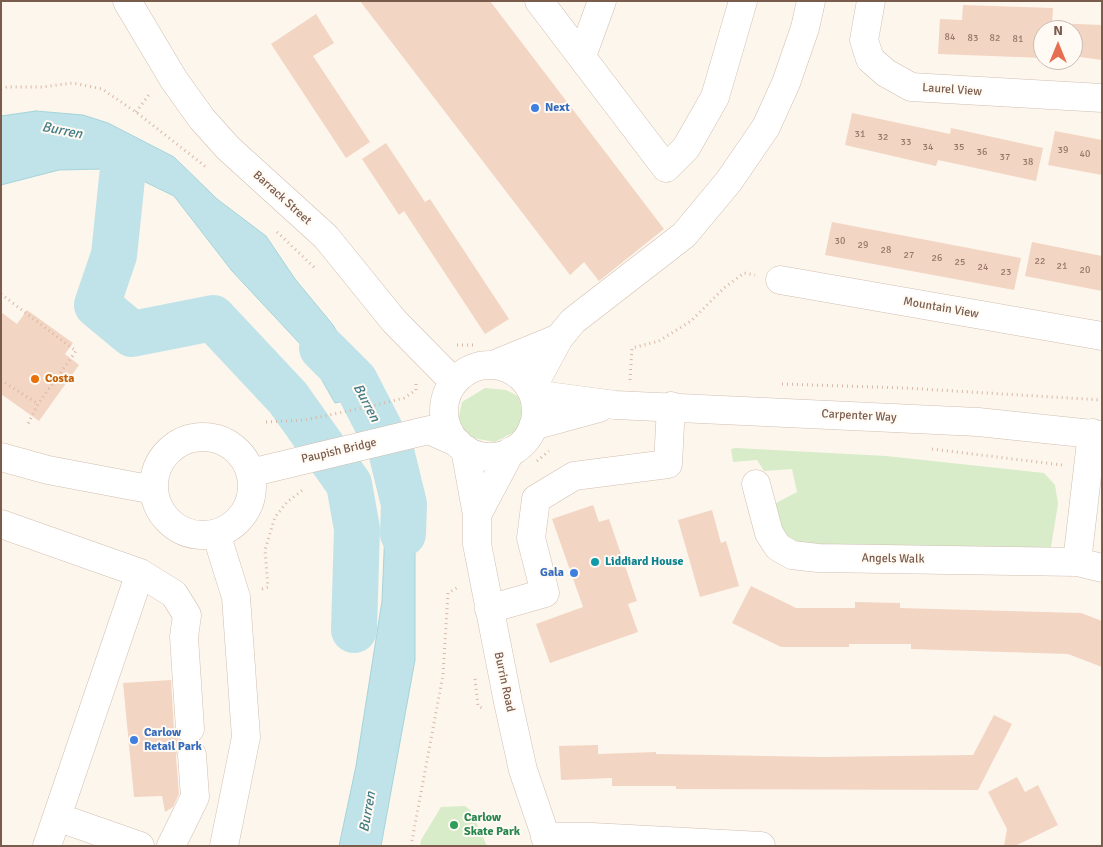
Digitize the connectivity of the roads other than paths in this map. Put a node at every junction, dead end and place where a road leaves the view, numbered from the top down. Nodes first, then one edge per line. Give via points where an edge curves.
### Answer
1 (127, 1) edge
2 (539, 1) edge
3 (602, 1) edge
4 (811, 1) edge
5 (871, 1) edge
6 (741, 7) edge
7 (582, 56) junction
8 (1102, 98) edge
9 (780, 280) road end
10 (1102, 336) edge
11 (559, 338) junction
12 (486, 355) junction
13 (454, 382) junction
14 (532, 392) junction
15 (620, 392) junction
16 (671, 406) junction
17 (444, 407) junction
18 (532, 426) junction
19 (429, 430) junction
20 (1097, 434) edge
21 (461, 446) junction
22 (511, 452) junction
23 (1, 457) edge
24 (261, 470) junction
25 (756, 484) dead end
26 (154, 490) junction
27 (477, 515) junction
28 (1, 524) edge
29 (216, 533) junction
30 (1090, 565) edge
31 (140, 573) junction
32 (489, 609) junction
33 (57, 816) junction
34 (547, 841) edge
35 (47, 846) edge
36 (140, 846) edge
37 (172, 846) edge
38 (224, 846) edge
39 (761, 846) edge

1 - 13 street, Barrack Street via 174,80 202,119 228,148 326,236 394,321
2 - 7 street
3 - 7 street
4 - 11 street via 786,83 766,127 729,181 684,235 573,321
5 - 8 street, Laurel View via 864,40 870,58 886,73 911,87
6 - 7 street via 714,97 686,148 666,168
9 - 10 street, Mountain View
11 - 12 street
11 - 14 street
12 - 13 street via 478,366
12 - 14 street via 520,376
13 - 17 street via 447,392
14 - 15 street, Carpenter Way
14 - 18 street via 535,404
15 - 16 street, Carpenter Way
15 - 18 street, Carpenter Way
16 - 20 street, Carpenter Way via 978,422
16 - 32 street via 668,464 574,476 536,499 531,538 545,593
17 - 19 street
17 - 21 street via 447,428
18 - 22 street via 522,443
19 - 21 street
19 - 24 street, Paupish Bridge
20 - 30 street, Angels Walk
21 - 22 street via 484,456
21 - 27 street, Burrin Road
22 - 27 street, Burrin Road
23 - 26 street via 48,470
24 - 26 street via 232,447 202,437 186,440 162,459 155,474
24 - 29 street via 241,516 230,527
25 - 30 street, Angels Walk via 769,533 778,547 792,555
26 - 29 street via 164,516 175,526 194,534
27 - 32 street, Burrin Road via 476,544
28 - 31 street
29 - 38 street via 236,597 246,736
31 - 33 street
31 - 37 street via 174,594 187,615 184,637 195,797
32 - 34 street, Burrin Road via 523,770
33 - 35 street
33 - 36 street
34 - 39 street via 592,837

